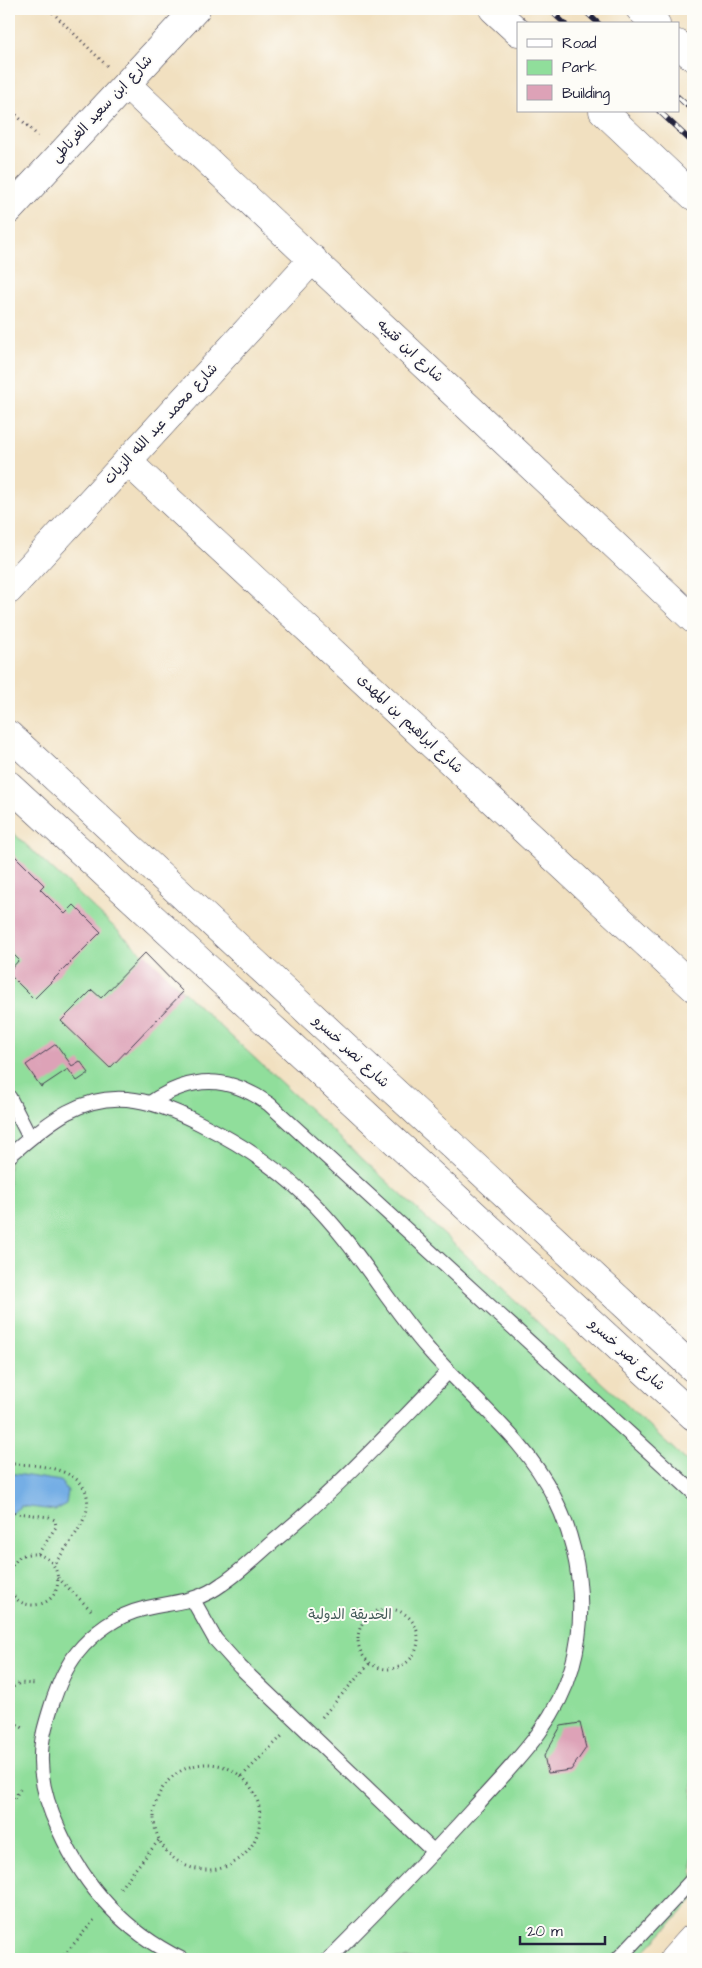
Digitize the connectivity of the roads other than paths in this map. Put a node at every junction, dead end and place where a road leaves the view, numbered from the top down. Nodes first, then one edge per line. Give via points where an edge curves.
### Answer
1 (196, 9) edge
2 (493, 9) edge
3 (640, 9) edge
4 (654, 22) edge
5 (517, 31) edge
6 (126, 84) junction
7 (604, 112) edge
8 (693, 196) edge
9 (9, 210) edge
10 (313, 259) junction
11 (127, 461) junction
12 (9, 590) edge
13 (693, 619) edge
14 (9, 736) edge
15 (9, 786) edge
16 (693, 987) edge
17 (9, 1097) edge
18 (150, 1103) junction
19 (30, 1138) junction
20 (9, 1156) edge
21 (693, 1368) edge
22 (448, 1372) junction
23 (693, 1416) edge
24 (693, 1492) edge
25 (193, 1600) junction
26 (434, 1852) junction
27 (693, 1879) edge
28 (693, 1938) edge
29 (181, 1959) edge
30 (329, 1959) edge
31 (618, 1959) edge
32 (674, 1959) edge

1 - 6 street, شارع ابن سعيد الغرناطى
2 - 5 street
3 - 4 street
6 - 9 street, شارع ابن سعيد الغرناطى
6 - 10 street, شارع ابن قتيبه
7 - 8 street
10 - 11 street, شارع محمد عبد الله الزيات
10 - 13 street, شارع ابن قتيبه
11 - 12 street, شارع محمد عبد الله الزيات
11 - 16 street, شارع ابراهيم بن المهدى
14 - 21 street, شارع نصر خسرو
15 - 23 street, شارع نصر خسرو
17 - 19 lane
18 - 19 lane via 111,1098 91,1102 58,1116
18 - 22 lane via 186,1116 220,1134 260,1159 308,1198
18 - 24 lane via 185,1084 205,1082 241,1087 262,1099
19 - 20 lane
22 - 25 lane via 297,1522 224,1583
22 - 26 lane via 525,1451 555,1498 574,1553 581,1610 573,1666 554,1710 527,1749
25 - 26 lane via 226,1652
25 - 29 lane via 140,1609 90,1639 66,1669 42,1740 42,1770 49,1808 70,1855 86,1881 123,1922
26 - 30 lane
27 - 31 lane
28 - 32 street

